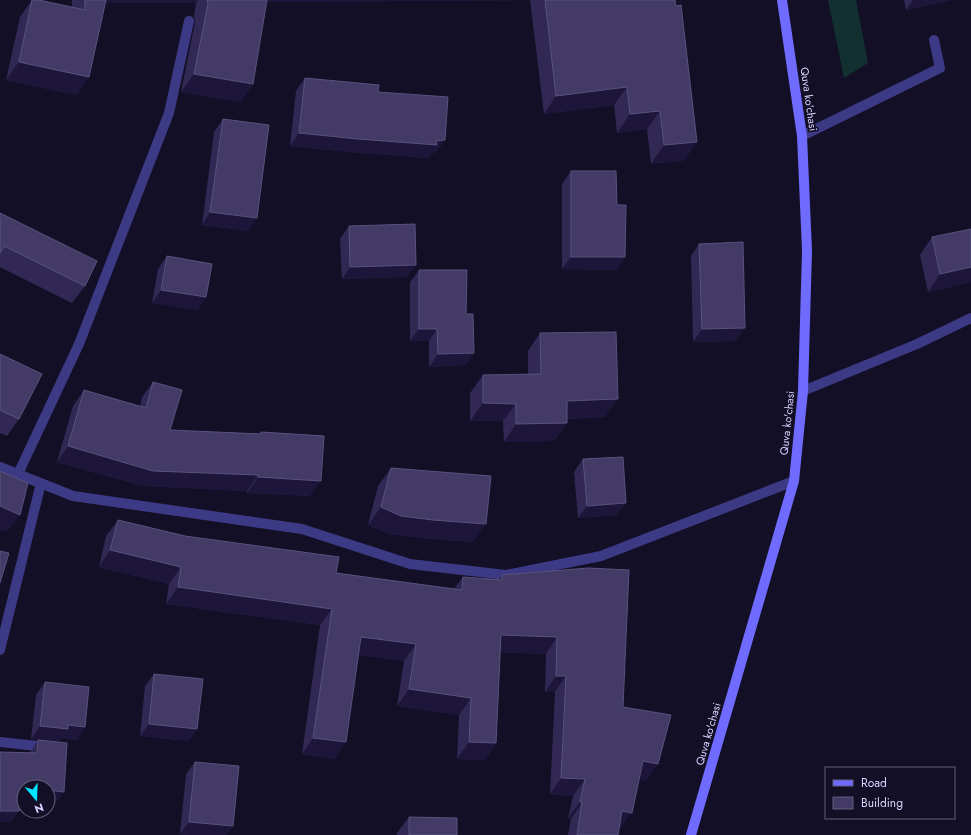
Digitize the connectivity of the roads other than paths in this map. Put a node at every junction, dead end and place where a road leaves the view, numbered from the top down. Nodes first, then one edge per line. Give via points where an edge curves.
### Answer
1 (782, 0) edge
2 (189, 21) dead end
3 (934, 40) dead end
4 (802, 136) junction
5 (971, 318) edge
6 (803, 391) junction
7 (0, 467) edge
8 (18, 474) junction
9 (794, 480) junction
10 (41, 483) junction
11 (0, 650) edge
12 (0, 742) edge
13 (58, 748) edge
14 (690, 835) edge

1 - 4 main road, Quva ko'chasi
2 - 8 street via 169,113 79,344
3 - 4 street via 940,68
4 - 6 main road, Quva ko'chasi via 808,251
5 - 6 street via 917,344
6 - 9 main road, Quva ko'chasi
7 - 8 street
8 - 10 street
9 - 10 street via 601,556 506,574 410,564 302,529 73,496
9 - 14 main road, Quva ko'chasi
10 - 11 street
12 - 13 street

